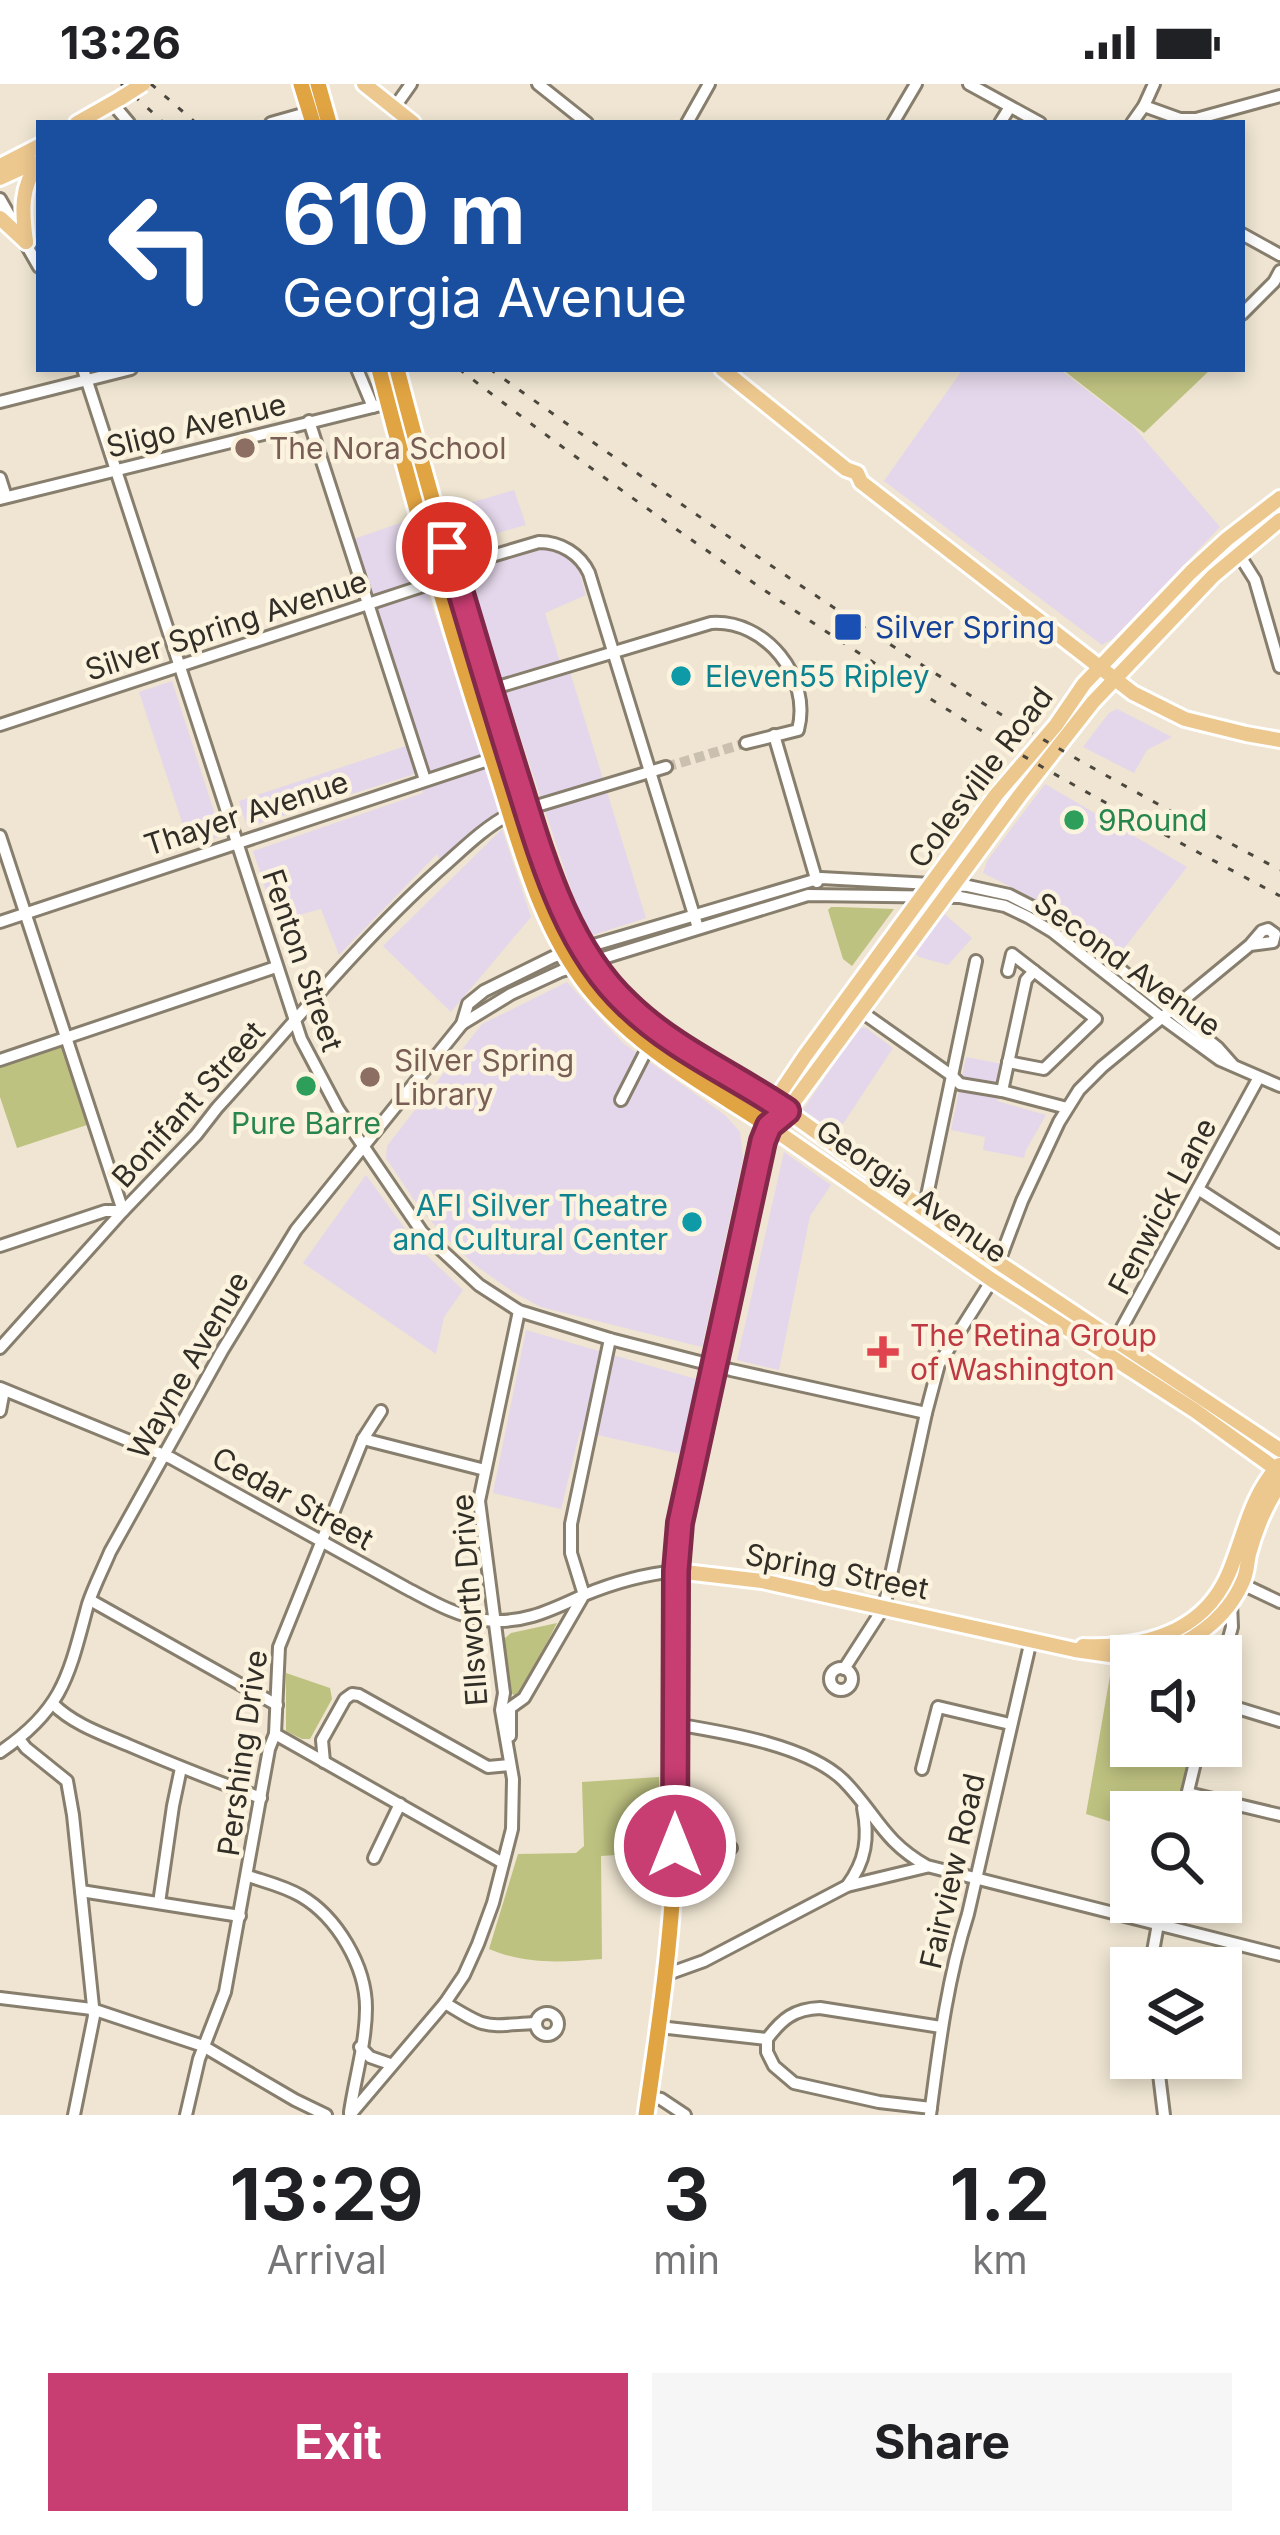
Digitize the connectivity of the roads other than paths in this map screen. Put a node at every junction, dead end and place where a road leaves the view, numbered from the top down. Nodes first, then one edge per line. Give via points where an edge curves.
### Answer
1 (143, 84) edge
2 (302, 84) edge
3 (318, 84) edge
4 (364, 84) edge
5 (410, 84) edge
6 (538, 84) edge
7 (709, 84) edge
8 (916, 84) edge
9 (969, 84) edge
10 (1154, 84) edge
11 (1280, 96) edge
12 (116, 100) junction
13 (396, 105) junction
14 (1144, 106) junction
15 (1010, 107) junction
16 (311, 118) edge
17 (83, 120) edge
18 (127, 120) edge
19 (328, 120) edge
20 (409, 120) edge
21 (583, 120) edge
22 (689, 120) edge
23 (895, 120) edge
24 (1002, 120) edge
25 (1034, 120) edge
26 (1134, 120) edge
27 (36, 148) edge
28 (36, 162) edge
29 (0, 166) edge
30 (36, 166) edge
31 (0, 178) edge
32 (0, 199) edge
33 (0, 218) edge
34 (1245, 236) edge
35 (26, 242) junction
36 (1280, 255) edge
37 (36, 261) edge
38 (1280, 271) edge
39 (1245, 311) edge
40 (380, 372) edge
41 (396, 372) edge
42 (726, 372) edge
43 (85, 374) edge
44 (358, 374) edge
45 (0, 402) edge
46 (388, 403) junction
47 (353, 411) junction
48 (309, 421) junction
49 (116, 470) junction
50 (417, 475) junction
51 (0, 478) edge
52 (3, 498) edge
53 (1280, 498) edge
54 (1280, 520) edge
55 (1238, 553) junction
56 (453, 569) junction
57 (438, 581) junction
58 (367, 604) junction
59 (613, 653) junction
60 (182, 665) junction
61 (1098, 668) junction
62 (1280, 668) edge
63 (1113, 680) junction
64 (480, 692) junction
65 (0, 725) edge
66 (774, 736) junction
67 (1280, 740) edge
68 (746, 743) tunnel mouth
69 (501, 756) junction
70 (666, 767) tunnel mouth
71 (650, 772) junction
72 (425, 779) junction
73 (519, 812) junction
74 (0, 836) edge
75 (237, 842) junction
76 (816, 878) junction
77 (927, 891) junction
78 (949, 891) junction
79 (819, 893) junction
80 (25, 913) junction
81 (0, 922) edge
82 (696, 922) junction
83 (1250, 945) dead end
84 (588, 955) junction
85 (570, 960) junction
86 (976, 961) dead end
87 (276, 967) junction
88 (1008, 970) dead end
89 (1034, 971) junction
90 (859, 1010) junction
91 (1166, 1014) junction
92 (295, 1023) junction
93 (66, 1037) junction
94 (648, 1047) junction
95 (0, 1060) edge
96 (1008, 1062) junction
97 (951, 1075) junction
98 (1258, 1079) junction
99 (1280, 1086) edge
100 (1003, 1091) junction
101 (621, 1100) dead end
102 (780, 1107) junction
103 (1067, 1108) junction
104 (769, 1126) junction
105 (362, 1146) junction
106 (1198, 1189) junction
107 (889, 1207) junction
108 (924, 1210) junction
109 (123, 1211) junction
110 (952, 1230) junction
111 (1280, 1241) edge
112 (0, 1246) edge
113 (999, 1263) junction
114 (992, 1280) junction
115 (519, 1310) junction
116 (610, 1339) junction
117 (1116, 1340) junction
118 (0, 1348) edge
119 (1107, 1355) junction
120 (715, 1366) junction
121 (2, 1389) edge
122 (382, 1411) dead end
123 (0, 1412) edge
124 (926, 1413) junction
125 (363, 1439) junction
126 (1280, 1450) edge
127 (164, 1455) junction
128 (485, 1469) junction
129 (1279, 1472) edge
130 (321, 1540) junction
131 (676, 1571) junction
132 (1242, 1584) junction
133 (584, 1595) junction
134 (89, 1600) junction
135 (1231, 1602) junction
136 (1280, 1602) edge
137 (884, 1607) junction
138 (494, 1621) junction
139 (1197, 1635) edge
140 (1230, 1635) edge
141 (1030, 1640) junction
142 (1110, 1657) edge
143 (844, 1669) dead end
144 (52, 1704) junction
145 (277, 1705) junction
146 (1242, 1708) edge
147 (1280, 1720) edge
148 (675, 1724) junction
149 (1010, 1724) junction
150 (275, 1734) junction
151 (19, 1739) junction
152 (322, 1740) junction
153 (508, 1744) junction
154 (297, 1748) junction
155 (0, 1752) edge
156 (324, 1762) junction
157 (182, 1768) junction
158 (922, 1769) dead end
159 (512, 1772) junction
160 (261, 1798) junction
161 (400, 1804) junction
162 (862, 1804) junction
163 (1242, 1806) edge
164 (1280, 1815) edge
165 (675, 1846) junction
166 (730, 1848) dead end
167 (374, 1858) dead end
168 (503, 1863) junction
169 (928, 1866) junction
170 (248, 1876) junction
171 (976, 1878) junction
172 (847, 1886) junction
173 (81, 1891) junction
174 (159, 1903) junction
175 (240, 1916) junction
176 (1158, 1924) junction
177 (1154, 1947) edge
178 (1280, 1954) edge
179 (665, 1975) junction
180 (0, 1998) edge
181 (445, 2002) junction
182 (92, 2009) junction
183 (535, 2023) dead end
184 (659, 2027) junction
185 (941, 2027) junction
186 (767, 2039) junction
187 (203, 2045) junction
188 (360, 2047) junction
189 (390, 2064) junction
190 (1160, 2079) edge
191 (649, 2097) junction
192 (931, 2111) edge
193 (74, 2115) edge
194 (187, 2115) edge
195 (326, 2115) edge
196 (352, 2115) edge
197 (368, 2115) edge
198 (646, 2115) edge
199 (685, 2115) edge
200 (1164, 2115) edge

1 - 12 main road, bridge
2 - 16 highway
3 - 19 highway
4 - 13 main road
5 - 13 street
6 - 21 street
7 - 22 street
8 - 23 street
9 - 15 street
10 - 14 street
11 - 14 street via 1196,119
12 - 17 main road
12 - 18 street
13 - 20 main road
14 - 26 street
15 - 24 street
15 - 25 street
27 - 29 main road
28 - 31 main road
30 - 35 main road via 25,189
32 - 35 street
33 - 35 main road
34 - 36 street
35 - 37 street
38 - 39 street
40 - 46 highway, Georgia Avenue
41 - 46 highway, Georgia Avenue
42 - 61 main road via 851,480
43 - 45 street
43 - 49 street, Fenton Street
44 - 46 street
44 - 47 street
46 - 47 street, Sligo Avenue
46 - 50 highway, Georgia Avenue
47 - 48 street, Sligo Avenue
48 - 49 street, Sligo Avenue
48 - 58 street
49 - 52 street, Sligo Avenue
49 - 60 street, Fenton Street
50 - 56 highway, Georgia Avenue
50 - 57 highway, Georgia Avenue
51 - 52 street
53 - 61 main road, Colesville Road via 1191,572
54 - 55 main road, Colesville Road
55 - 62 street via 1255,580
55 - 63 main road, Colesville Road
56 - 57 street, Silver Spring Avenue
56 - 59 street, Silver Spring Avenue via 532,544 560,545 585,565
56 - 64 highway, Georgia Avenue
57 - 58 street, Silver Spring Avenue
57 - 64 highway, Georgia Avenue
58 - 60 street, Silver Spring Avenue
58 - 72 street
59 - 64 street
59 - 66 street via 711,623 737,624 767,642 790,671 801,705 798,730
59 - 71 street
60 - 65 street, Silver Spring Avenue
60 - 75 street, Fenton Street
61 - 63 main road
61 - 77 main road, Colesville Road
63 - 67 main road via 1185,719
63 - 78 main road, Colesville Road
64 - 69 highway, Georgia Avenue
66 - 68 street
66 - 76 street
69 - 72 street, Thayer Avenue
69 - 73 highway, Georgia Avenue
70 - 71 street, Bonifant Street
71 - 73 street, Bonifant Street
71 - 82 street
72 - 75 street, Thayer Avenue
73 - 84 highway, Georgia Avenue
73 - 85 highway, Georgia Avenue via 550,924
73 - 92 street, Bonifant Street via 492,824 411,896
74 - 80 street
75 - 80 street, Thayer Avenue
75 - 87 street, Fenton Street
76 - 77 street, Wayne Avenue
76 - 79 street
76 - 82 street, Wayne Avenue
77 - 78 street, Second Avenue
77 - 79 street, Wayne Avenue
77 - 102 main road, Colesville Road via 805,1056
78 - 90 main road, Colesville Road
78 - 91 street, Second Avenue via 1028,916
79 - 82 street, Wayne Avenue
80 - 81 street, Thayer Avenue
80 - 93 street
82 - 84 street, Wayne Avenue
83 - 91 street
84 - 85 street, Wayne Avenue
84 - 102 highway, Georgia Avenue via 655,1028
85 - 94 highway, Georgia Avenue
85 - 105 street, Wayne Avenue via 462,1024
86 - 97 street
87 - 92 street, Fenton Street
87 - 93 street
88 - 89 street via 1012,954
89 - 96 street
89 - 96 street via 1096,1018 1044,1069
90 - 97 street
90 - 102 main road, Colesville Road
91 - 98 street, Second Avenue via 1220,1060
91 - 103 street
92 - 105 street, Fenton Street
92 - 109 street, Bonifant Street
93 - 95 street
93 - 109 street
94 - 101 street
94 - 104 highway, Georgia Avenue
96 - 100 street
97 - 100 street
97 - 108 street
98 - 99 street, Second Avenue
98 - 106 street, Fenwick Lane
100 - 103 street
102 - 104 highway, Colesville Road
102 - 108 main road, Georgia Avenue
103 - 113 street
104 - 107 main road, Georgia Avenue
104 - 120 highway
105 - 115 street, Fenton Street via 422,1232
105 - 127 street, Wayne Avenue via 276,1261
106 - 111 street
106 - 117 street, Fenwick Lane
107 - 110 main road via 899,1202
107 - 114 main road, Georgia Avenue
108 - 110 main road, Georgia Avenue
109 - 112 street
109 - 118 street, Bonifant Street
110 - 113 main road, Georgia Avenue
113 - 114 street
113 - 117 main road, Georgia Avenue
114 - 119 main road, Georgia Avenue
114 - 124 street via 943,1357
115 - 116 street, Fenton Street
115 - 128 street, Ellsworth Drive
116 - 120 street, Fenton Street
116 - 133 street via 571,1524
117 - 119 street, Fenwick Lane
117 - 126 main road, Georgia Avenue
119 - 129 main road, Georgia Avenue
120 - 124 street, Fenton Street
120 - 131 highway
121 - 123 street
121 - 127 street, Cedar Street
122 - 125 street, Pershing Drive
124 - 137 street
125 - 128 street
125 - 130 street, Pershing Drive
127 - 130 street, Cedar Street
127 - 134 street, Wayne Avenue
128 - 138 street, Ellsworth Drive via 479,1501
129 - 132 main road
129 - 141 main road, Spring Street via 1251,1505 1220,1589 1183,1627 1121,1645
130 - 138 street, Cedar Street via 442,1607
130 - 145 street, Pershing Drive via 279,1647
131 - 133 street, Spring Street
131 - 137 main road, Spring Street
131 - 148 highway
132 - 135 main road
132 - 136 street
133 - 138 street, Spring Street via 547,1613
133 - 153 street, Ellsworth Drive via 524,1698 510,1708
134 - 144 street, Wayne Avenue
134 - 145 street
135 - 139 main road
135 - 140 street
137 - 141 main road, Spring Street
137 - 143 street
138 - 153 street, Ellsworth Drive
141 - 142 main road, Spring Street
141 - 149 street, Fairview Road
144 - 151 street, Wayne Avenue
144 - 157 street
145 - 150 street, Pershing Drive
146 - 147 street
148 - 162 street via 810,1756
148 - 165 highway
149 - 158 street via 938,1707
149 - 171 street, Fairview Road
150 - 154 street
150 - 160 street, Pershing Drive
151 - 155 street, Wayne Avenue
151 - 173 street via 67,1781
152 - 154 street
152 - 156 street
152 - 159 street via 345,1699 358,1695 488,1767
153 - 159 street, Ellsworth Drive
154 - 156 street
156 - 161 street
157 - 160 street
157 - 174 street
159 - 168 street, Ellsworth Drive
160 - 170 street, Pershing Drive
161 - 167 street
161 - 168 street
162 - 169 street via 894,1844
162 - 172 street via 865,1849
163 - 164 street
165 - 166 street
165 - 179 highway
168 - 181 street, Ellsworth Drive via 478,1944
169 - 171 street
169 - 172 street
170 - 175 street, Pershing Drive
170 - 188 street via 304,1898 339,1931 364,1987
171 - 176 street
171 - 185 street, Fairview Road
172 - 179 street
173 - 174 street
173 - 182 street
174 - 175 street
175 - 187 street, Pershing Drive via 219,2013
176 - 177 street
176 - 178 street
179 - 184 highway
180 - 182 street
181 - 183 street via 490,2027
181 - 189 street, Ellsworth Drive
182 - 187 street
182 - 193 street
184 - 186 street
184 - 191 highway
185 - 186 street via 804,2008
185 - 192 street, Fairview Road
186 - 192 street via 774,2066 794,2083
187 - 194 street, Pershing Drive
187 - 195 street
188 - 189 street
188 - 196 street
189 - 196 street, Ellsworth Drive
190 - 200 street
191 - 198 highway
191 - 199 street
196 - 197 street

